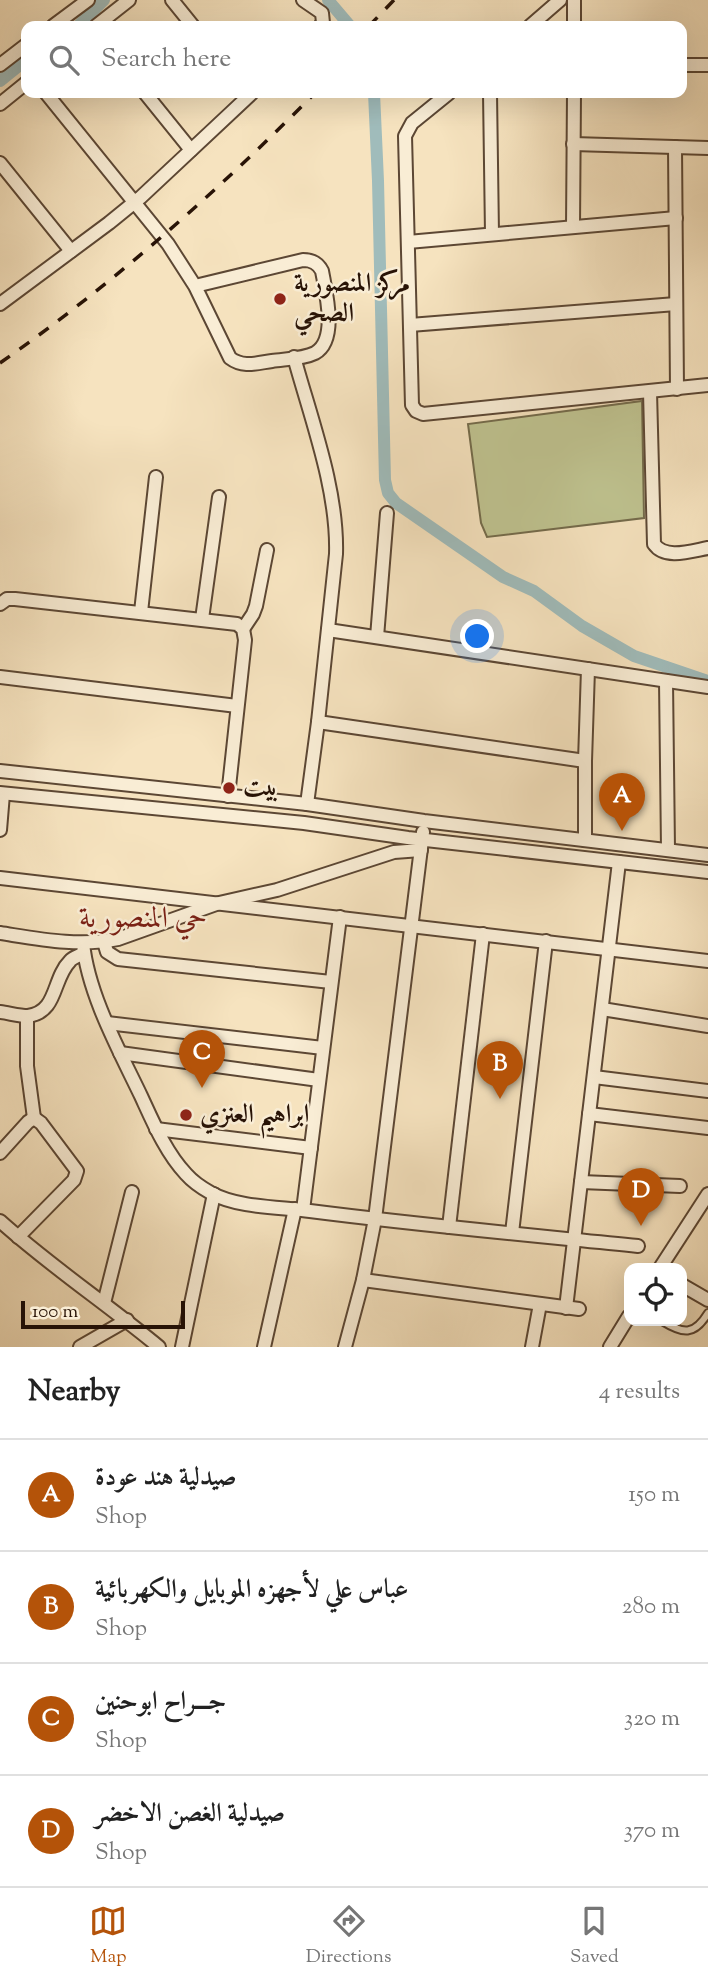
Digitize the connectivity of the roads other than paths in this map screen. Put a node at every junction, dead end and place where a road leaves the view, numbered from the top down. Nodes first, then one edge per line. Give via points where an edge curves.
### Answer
1 (88, 0) edge
2 (129, 0) edge
3 (173, 0) edge
4 (303, 0) edge
5 (560, 0) edge
6 (574, 0) edge
7 (60, 21) edge
8 (102, 21) edge
9 (189, 21) edge
10 (323, 21) edge
11 (536, 21) edge
12 (574, 21) edge
13 (21, 49) edge
14 (0, 65) edge
15 (687, 65) edge
16 (708, 65) edge
17 (21, 87) edge
18 (50, 98) edge
19 (149, 98) edge
20 (244, 98) edge
21 (443, 98) edge
22 (490, 98) edge
23 (573, 98) edge
24 (0, 104) edge
25 (573, 144) junction
26 (675, 147) junction
27 (708, 148) edge
28 (191, 150) junction
29 (0, 163) edge
30 (133, 203) junction
31 (676, 218) junction
32 (573, 227) junction
33 (492, 234) junction
34 (408, 242) junction
35 (71, 251) junction
36 (195, 286) junction
37 (0, 303) edge
38 (676, 304) junction
39 (410, 325) junction
40 (294, 357) junction
41 (708, 385) edge
42 (677, 389) junction
43 (650, 392) junction
44 (156, 477) dead end
45 (219, 497) dead end
46 (387, 513) dead end
47 (708, 548) edge
48 (267, 550) dead end
49 (0, 604) edge
50 (141, 612) junction
51 (202, 619) junction
52 (243, 629) junction
53 (328, 630) junction
54 (377, 637) junction
55 (588, 669) junction
56 (0, 677) edge
57 (666, 681) junction
58 (708, 687) edge
59 (237, 706) junction
60 (318, 722) junction
61 (585, 761) junction
62 (0, 771) edge
63 (1, 793) edge
64 (228, 796) junction
65 (307, 804) junction
66 (425, 821) junction
67 (0, 830) edge
68 (585, 840) junction
69 (421, 845) junction
70 (668, 849) junction
71 (708, 855) edge
72 (619, 862) junction
73 (708, 872) edge
74 (0, 878) edge
75 (219, 903) junction
76 (340, 917) junction
77 (410, 925) junction
78 (0, 933) edge
79 (483, 934) junction
80 (104, 942) junction
81 (545, 942) junction
82 (83, 948) junction
83 (609, 949) junction
84 (708, 961) edge
85 (331, 982) junction
86 (602, 1009) junction
87 (0, 1012) edge
88 (27, 1016) junction
89 (107, 1023) junction
90 (708, 1026) edge
91 (323, 1048) junction
92 (120, 1053) junction
93 (594, 1077) junction
94 (318, 1080) junction
95 (708, 1091) edge
96 (589, 1114) junction
97 (34, 1118) junction
98 (708, 1128) edge
99 (156, 1129) junction
100 (311, 1148) junction
101 (0, 1153) edge
102 (581, 1182) junction
103 (680, 1186) dead end
104 (132, 1192) dead end
105 (214, 1194) junction
106 (708, 1194) edge
107 (299, 1209) junction
108 (374, 1219) junction
109 (0, 1221) edge
110 (449, 1227) junction
111 (512, 1233) junction
112 (18, 1237) junction
113 (574, 1240) junction
114 (638, 1246) dead end
115 (663, 1263) edge
116 (363, 1280) junction
117 (687, 1287) edge
118 (708, 1300) edge
119 (104, 1303) junction
120 (540, 1304) junction
121 (708, 1313) edge
122 (127, 1320) junction
123 (624, 1324) edge
124 (670, 1326) edge
125 (80, 1347) edge
126 (159, 1347) edge
127 (182, 1347) edge
128 (264, 1347) edge
129 (345, 1347) edge
130 (532, 1347) edge
131 (610, 1347) edge

1 - 7 street
2 - 8 street
3 - 9 street
4 - 10 street via 322,13
5 - 11 street
6 - 12 street
13 - 14 street
15 - 16 street
17 - 24 street
18 - 30 street
19 - 28 street
20 - 28 street
21 - 34 street via 412,123 405,136
22 - 33 street
23 - 25 street
25 - 26 street
25 - 32 street
26 - 27 street
26 - 31 street
28 - 30 street
29 - 35 street
30 - 35 street
30 - 36 street via 168,244
31 - 32 street
31 - 38 street
32 - 33 street
33 - 34 street
34 - 39 street
35 - 37 street
36 - 40 street via 234,361 249,364
36 - 40 street via 303,260 314,262 322,271 328,334 314,353
38 - 39 street
38 - 42 street
39 - 43 street via 412,405 424,415
40 - 53 street via 334,505 336,554
41 - 42 street
42 - 43 street
43 - 47 street via 654,544 667,554
44 - 50 street
45 - 51 street
46 - 54 street
48 - 52 street via 256,606
49 - 50 street via 15,599
50 - 51 street
51 - 52 street
52 - 59 street
53 - 54 street
53 - 60 street
54 - 55 street
55 - 57 street
55 - 61 street
56 - 59 street
57 - 58 street
57 - 70 street
59 - 64 street
60 - 61 street
60 - 65 street
61 - 68 street
62 - 64 street
63 - 67 street
63 - 69 street via 304,823
64 - 65 street
65 - 66 street
66 - 68 street
66 - 69 street
68 - 70 street
69 - 72 street
69 - 75 street via 277,890
69 - 77 street
70 - 71 street
72 - 73 street
72 - 83 street
74 - 75 street
75 - 76 street
75 - 80 street
76 - 77 street
76 - 85 street
77 - 79 street
77 - 108 street
78 - 82 street
79 - 81 street
79 - 110 street
80 - 82 street
80 - 85 street via 110,956 118,959
81 - 83 street
81 - 111 street
82 - 88 street via 61,973 47,1007
82 - 89 street
83 - 84 street
83 - 86 street
85 - 91 street
86 - 90 street
86 - 93 street
87 - 88 street
88 - 97 street
89 - 91 street
89 - 92 street
91 - 94 street
92 - 94 street
92 - 99 street
93 - 95 street
93 - 96 street
94 - 100 street
96 - 98 street
96 - 102 street
97 - 101 street
97 - 112 street via 77,1171 74,1180
99 - 100 street
99 - 105 street via 185,1173
100 - 107 street
102 - 103 street
102 - 113 street
104 - 119 street
105 - 107 street
105 - 127 street
106 - 115 street
107 - 108 street
107 - 128 street
108 - 110 street
108 - 116 street
109 - 112 street
110 - 111 street
111 - 113 street
112 - 119 street
113 - 114 street
113 - 120 street via 572,1309
116 - 120 street
116 - 129 street
117 - 118 street
119 - 122 street
120 - 130 street
121 - 124 lane via 690,1331
122 - 125 street
122 - 126 street
123 - 131 street

